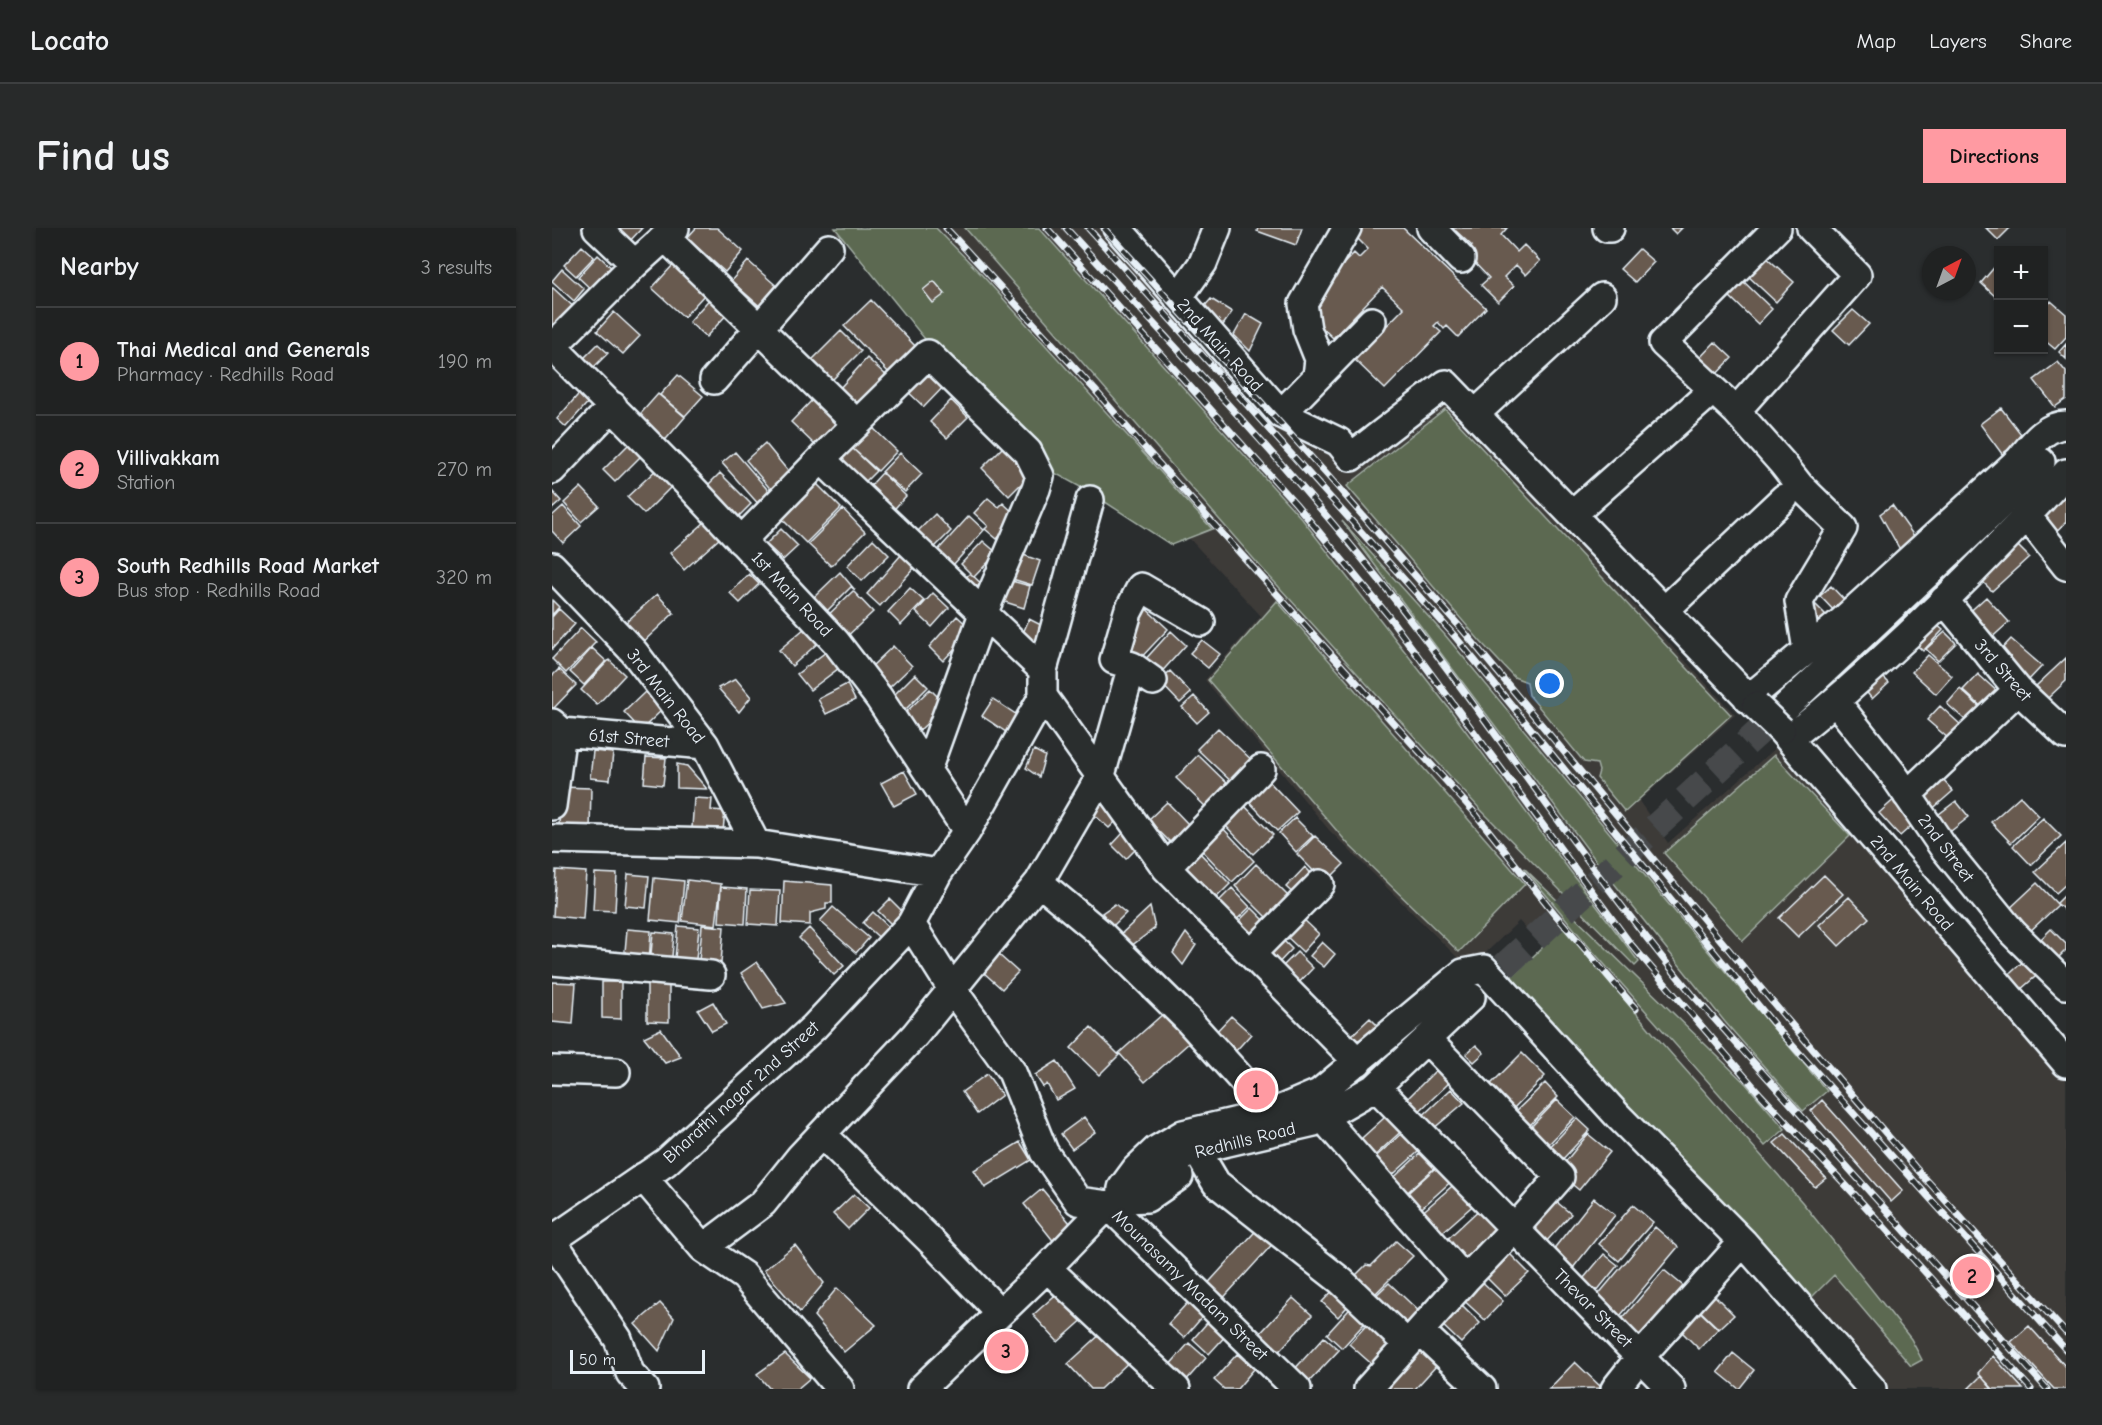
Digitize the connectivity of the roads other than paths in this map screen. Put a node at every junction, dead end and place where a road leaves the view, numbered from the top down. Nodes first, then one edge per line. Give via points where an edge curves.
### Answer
1 (597, 228) edge
2 (1118, 228) edge
3 (1217, 228) edge
4 (1347, 228) edge
5 (1431, 228) edge
6 (1777, 228) edge
7 (1811, 228) edge
8 (670, 233) edge
9 (829, 248) dead end
10 (1461, 259) dead end
11 (635, 264) junction
12 (1602, 297) dead end
13 (1178, 298) junction
14 (1372, 321) dead end
15 (760, 328) junction
16 (552, 346) edge
17 (1317, 377) junction
18 (714, 381) dead end
19 (1704, 398) dead end
20 (613, 406) junction
21 (1736, 411) junction
22 (1281, 414) junction
23 (1475, 414) junction
24 (857, 424) junction
25 (2066, 425) edge
26 (2066, 436) edge
27 (821, 459) junction
28 (552, 470) edge
29 (2066, 473) edge
30 (1784, 498) dead end
31 (1090, 500) dead end
32 (1572, 515) junction
33 (2027, 516) junction
34 (741, 541) junction
35 (552, 566) edge
36 (2066, 566) edge
37 (1944, 600) junction
38 (1664, 611) junction
39 (983, 614) junction
40 (1201, 622) dead end
41 (1807, 650) junction
42 (1043, 683) junction
43 (2018, 690) junction
44 (1836, 702) junction
45 (1770, 718) junction
46 (555, 729) edge
47 (2066, 735) edge
48 (705, 745) junction
49 (1261, 769) dead end
50 (927, 770) junction
51 (1101, 775) junction
52 (1907, 795) junction
53 (552, 806) edge
54 (967, 831) junction
55 (552, 839) edge
56 (756, 844) junction
57 (1166, 868) junction
58 (938, 873) junction
59 (1039, 882) junction
60 (1320, 884) dead end
61 (912, 924) junction
62 (1251, 954) junction
63 (552, 960) edge
64 (711, 975) dead end
65 (2066, 986) edge
66 (1501, 987) junction
67 (952, 989) junction
68 (1471, 997) tunnel mouth
69 (1437, 1050) junction
70 (1358, 1062) junction
71 (2066, 1063) edge
72 (552, 1070) edge
73 (616, 1072) dead end
74 (1383, 1094) junction
75 (1272, 1113) junction
76 (1331, 1127) junction
77 (823, 1135) junction
78 (1203, 1161) junction
79 (643, 1177) junction
80 (1119, 1202) junction
81 (1514, 1229) junction
82 (552, 1240) edge
83 (1743, 1242) junction
84 (704, 1248) junction
85 (1047, 1268) junction
86 (1465, 1280) junction
87 (1000, 1313) junction
88 (1413, 1337) junction
89 (1641, 1356) junction
90 (645, 1389) edge
91 (840, 1389) edge
92 (921, 1389) edge
93 (1176, 1389) edge
94 (1297, 1389) edge
95 (1368, 1389) edge
96 (1482, 1389) edge
97 (1615, 1389) edge
98 (1671, 1389) edge
99 (1872, 1389) edge

1 - 11 street
2 - 13 street, 2nd Main Road
3 - 13 street via 1203,263
4 - 17 street via 1303,304 1306,329 1319,360
5 - 10 street
6 - 21 street via 1664,343
7 - 21 street via 1857,275
8 - 11 street
8 - 15 street
9 - 15 street
11 - 16 street
12 - 23 street
13 - 22 street, 2nd Main Road
14 - 17 street
15 - 18 street
15 - 24 street
16 - 20 street, 1st Main Road
17 - 22 street
19 - 32 street
20 - 28 street
20 - 34 street, 1st Main Road
21 - 41 street via 1800,486 1843,528 1799,601
22 - 23 street, 2nd Main Road via 1339,442 1351,457 1446,384
23 - 32 street, 2nd Main Road
24 - 27 street
24 - 39 street via 928,354 1028,452 1040,476
25 - 41 street via 2043,434
26 - 45 street via 1989,516
27 - 34 street
27 - 39 street
29 - 33 street
30 - 38 street
31 - 42 street
32 - 38 street, 2nd Main Road
33 - 36 street
33 - 37 street
34 - 50 street, 1st Main Road via 836,642
35 - 48 street, 3rd Main Road via 634,652
37 - 43 street, 3rd Street
37 - 44 street
38 - 45 street, 2nd Main Road
39 - 42 street
39 - 50 street
40 - 51 street via 1141,587 1128,612 1114,660 1143,674
41 - 45 street
42 - 51 street
42 - 54 street
43 - 47 street, 3rd Street
43 - 52 street
44 - 45 street
44 - 52 street, 2nd Street
45 - 71 street, 2nd Main Road
46 - 48 street, 61st Street
46 - 53 street
48 - 56 street, 3rd Main Road
49 - 57 street
50 - 54 street, 1st Main Road
51 - 57 street
51 - 59 street
52 - 65 street, 2nd Street via 2013,933
54 - 58 street
55 - 56 street
56 - 58 street
57 - 62 street
58 - 61 street, Bharathi nagar 2nd Street
59 - 67 street
59 - 75 street via 1107,940
60 - 62 street
61 - 67 street
61 - 79 street, Bharathi nagar 2nd Street via 814,1027 666,1162
62 - 70 street
63 - 64 street
66 - 69 street
66 - 70 street via 1484,969 1462,973
66 - 83 street via 1618,1116
67 - 77 street
67 - 80 street via 1012,1072 1044,1152 1078,1201
68 - 80 street, Redhills Road via 1376,1087 1314,1122 1198,1149 1170,1162
69 - 74 street
69 - 81 street via 1560,1177
70 - 75 street via 1319,1093
72 - 73 street
74 - 76 street
74 - 81 street, Thevar Street
75 - 80 street via 1183,1134 1156,1150 1136,1169 1122,1188
76 - 78 street
76 - 86 street
77 - 84 street via 763,1203
77 - 87 street
78 - 80 street via 1147,1198
78 - 88 street via 1216,1183
79 - 82 street, Bharathi nagar 2nd Street
79 - 84 street
80 - 85 street, Redhills Road
80 - 94 street, Mounasamy Madam Street
81 - 86 street
81 - 89 street, Thevar Street
82 - 90 street via 618,1339 630,1373
83 - 89 street
83 - 99 street
84 - 91 street via 744,1276
85 - 87 street, Redhills Road
85 - 93 street
86 - 88 street
87 - 92 street, Redhills Road
88 - 95 street
88 - 96 street
89 - 97 street
89 - 98 street, Thevar Street

